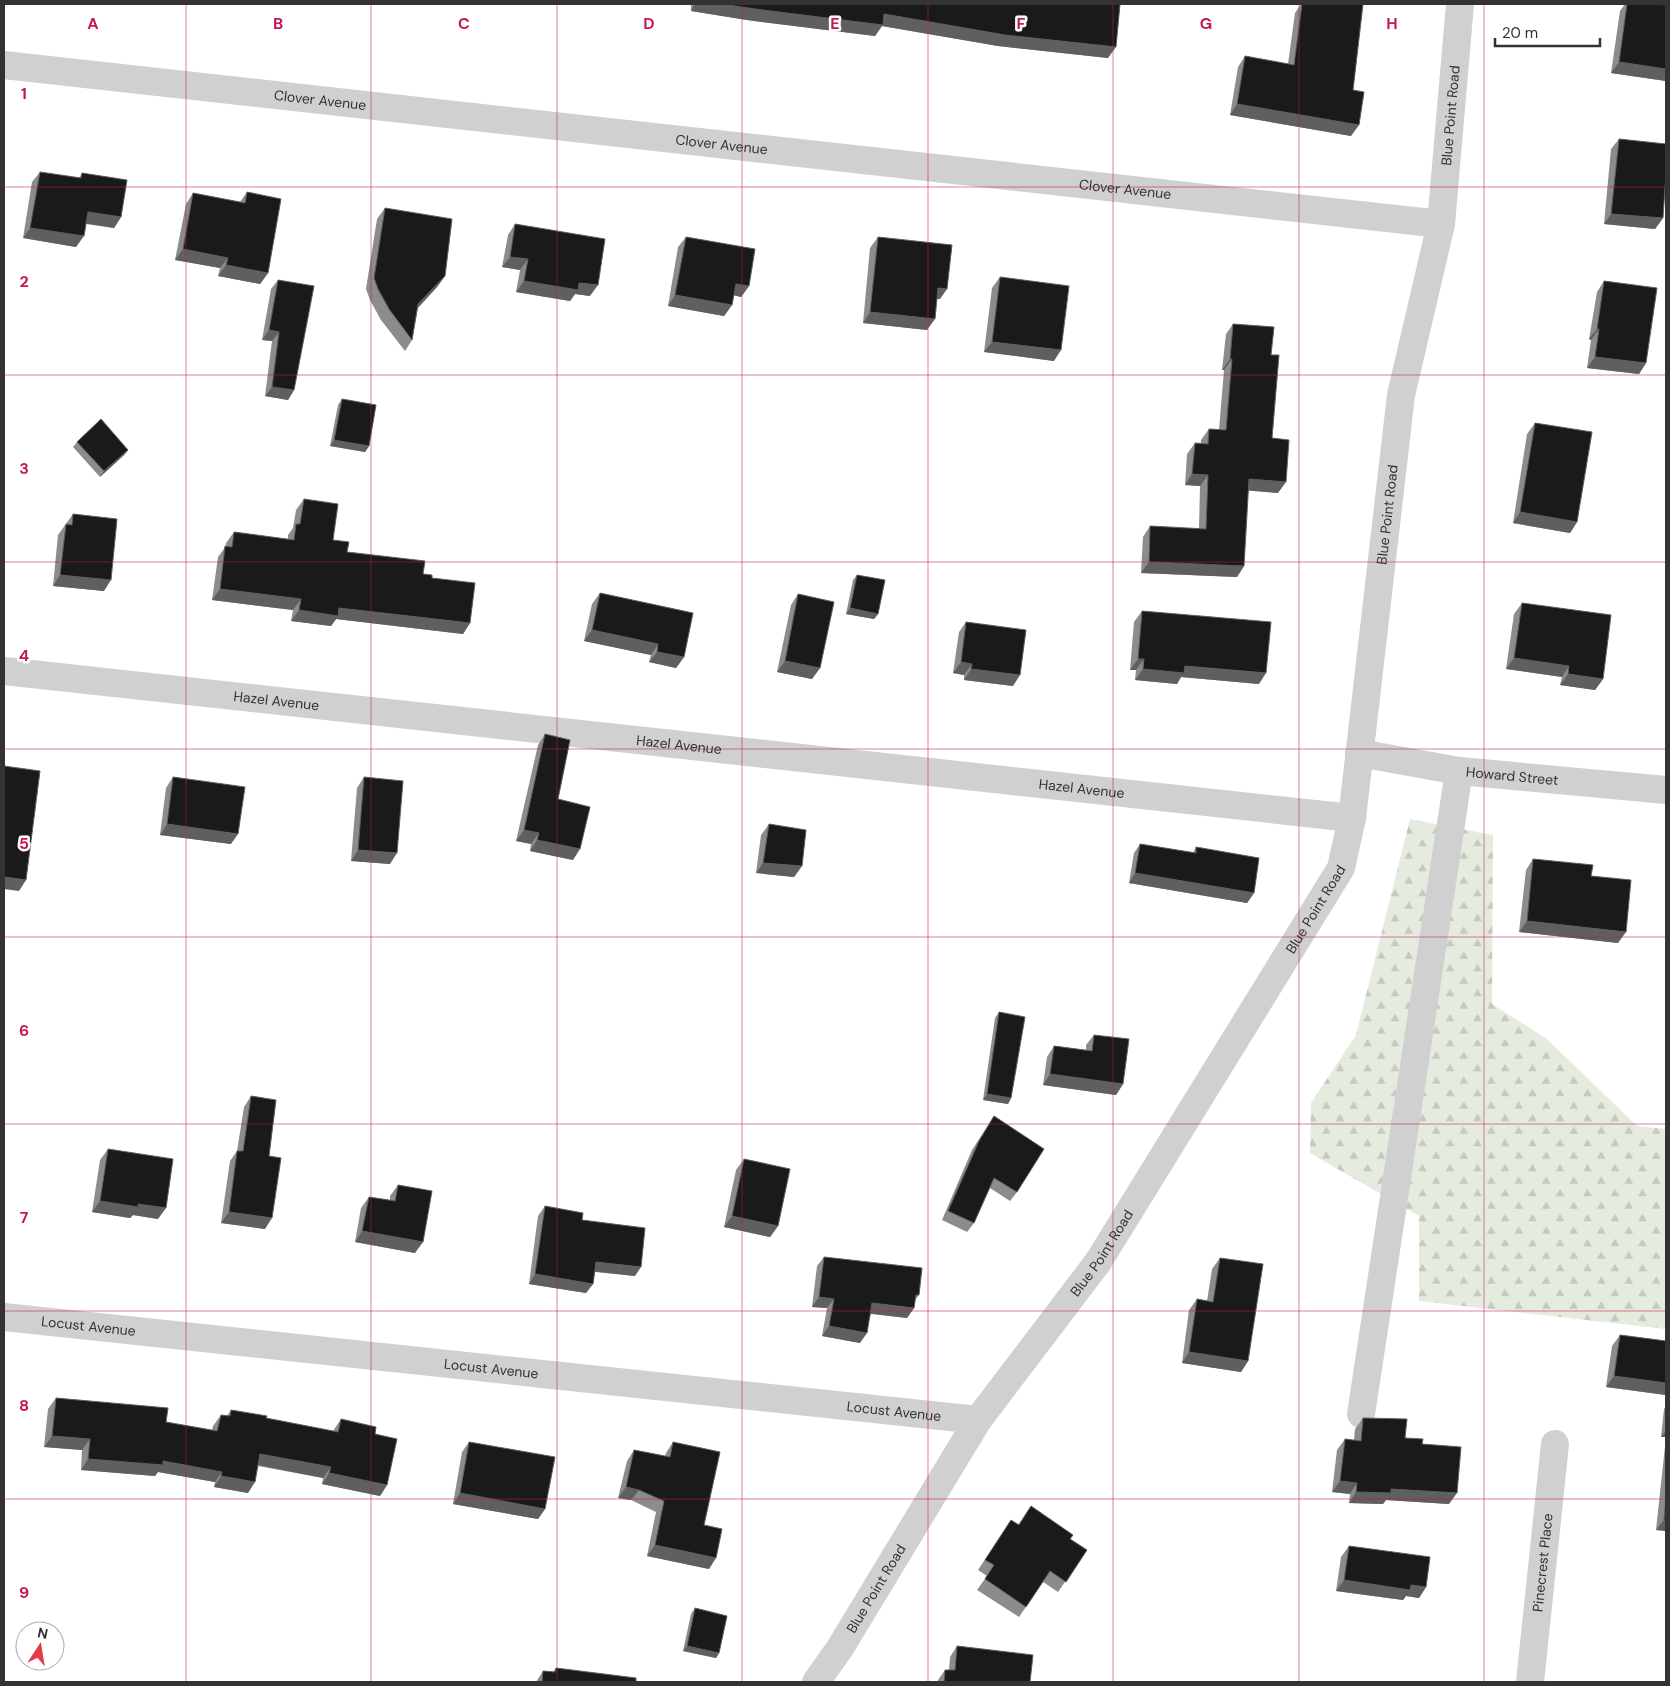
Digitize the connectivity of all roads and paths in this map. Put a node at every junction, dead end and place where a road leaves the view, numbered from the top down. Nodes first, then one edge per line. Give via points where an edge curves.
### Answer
1 (1460, 4) edge
2 (4, 65) edge
3 (1441, 224) junction
4 (4, 671) edge
5 (1359, 754) junction
6 (1460, 771) junction
7 (1666, 790) edge
8 (1352, 818) junction
9 (4, 1318) edge
10 (1361, 1414) dead end
11 (978, 1420) junction
12 (1555, 1444) dead end
13 (816, 1682) edge
14 (1530, 1682) edge

1 - 3 street, Blue Point Road
2 - 3 street, Clover Avenue
3 - 5 street, Blue Point Road via 1401,395
4 - 8 street, Hazel Avenue
5 - 6 street, Howard Street
5 - 8 street, Blue Point Road
6 - 7 street, Howard Street
6 - 10 street
8 - 11 street, Blue Point Road via 1342,868 1098,1262
9 - 11 street, Locust Avenue
11 - 13 street, Blue Point Road via 840,1648
12 - 14 street, Pinecrest Place

